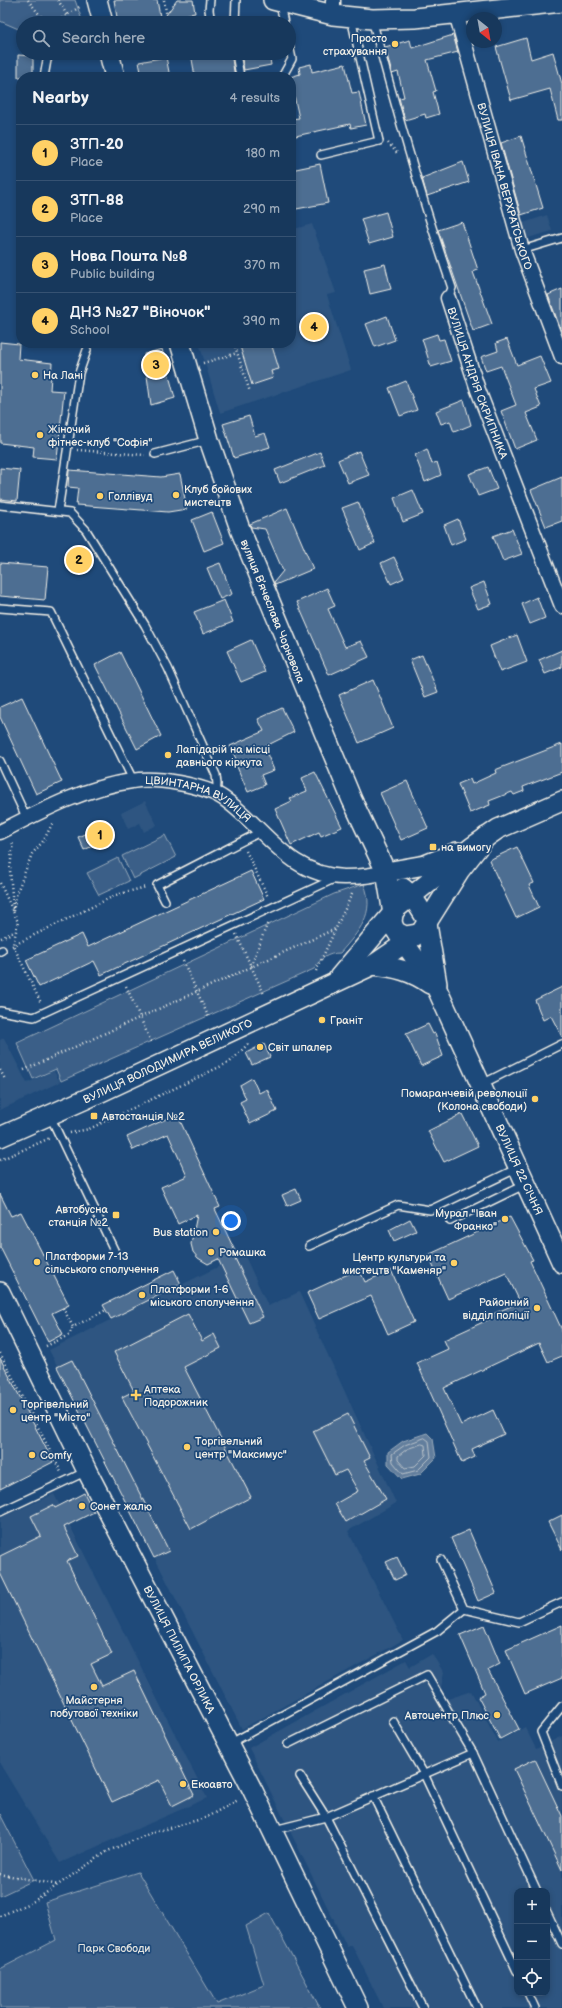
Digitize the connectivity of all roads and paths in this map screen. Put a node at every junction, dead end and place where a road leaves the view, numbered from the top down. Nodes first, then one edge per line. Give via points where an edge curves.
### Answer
1 (58, 0) edge
2 (164, 0) edge
3 (210, 0) edge
4 (236, 0) edge
5 (30, 1) edge
6 (276, 1) edge
7 (90, 2) edge
8 (562, 2) edge
9 (333, 8) edge
10 (456, 14) junction
11 (67, 15) joint
12 (41, 16) edge
13 (98, 16) edge
14 (167, 16) edge
15 (210, 16) edge
16 (235, 16) edge
17 (281, 16) edge
18 (351, 18) junction
19 (372, 19) junction
20 (49, 60) edge
21 (111, 60) edge
22 (237, 60) edge
23 (291, 60) edge
24 (45, 72) edge
25 (114, 72) edge
26 (239, 72) edge
27 (285, 72) edge
28 (321, 155) dead end
29 (562, 238) edge
30 (522, 250) junction
31 (448, 298) joint
32 (181, 348) edge
33 (236, 348) edge
34 (87, 350) dead end
35 (237, 353) junction
36 (562, 357) edge
37 (204, 363) dead end
38 (250, 392) dead end
39 (209, 440) junction
40 (66, 449) junction
41 (155, 454) dead end
42 (138, 455) dead end
43 (0, 505) edge
44 (58, 511) junction
45 (562, 606) edge
46 (0, 608) edge
47 (0, 761) edge
48 (133, 780) junction
49 (216, 795) junction
50 (562, 801) edge
51 (63, 802) junction
52 (21, 822) junction
53 (0, 832) edge
54 (260, 832) junction
55 (479, 842) junction
56 (386, 872) junction
57 (340, 876) junction
58 (361, 877) junction
59 (0, 883) edge
60 (157, 885) junction
61 (165, 901) dead end
62 (273, 908) junction
63 (13, 911) junction
64 (412, 920) junction
65 (233, 926) junction
66 (335, 929) junction
67 (15, 932) junction
68 (0, 939) edge
69 (23, 941) dead end
70 (179, 951) junction
71 (373, 965) junction
72 (251, 967) junction
73 (316, 971) dead end
74 (122, 977) junction
75 (334, 982) junction
76 (437, 989) junction
77 (197, 992) junction
78 (264, 994) dead end
79 (0, 1011) edge
80 (45, 1012) junction
81 (140, 1017) junction
82 (209, 1018) dead end
83 (252, 1042) dead end
84 (152, 1044) dead end
85 (562, 1044) edge
86 (0, 1070) edge
87 (24, 1070) dead end
88 (5, 1079) dead end
89 (481, 1085) junction
90 (50, 1115) junction
91 (60, 1136) junction
92 (0, 1137) edge
93 (0, 1160) edge
94 (518, 1167) junction
95 (526, 1184) junction
96 (450, 1221) dead end
97 (309, 1246) dead end
98 (115, 1252) dead end
99 (560, 1255) edge
100 (0, 1292) edge
101 (63, 1308) dead end
102 (106, 1310) dead end
103 (73, 1327) junction
104 (46, 1346) dead end
105 (0, 1353) edge
106 (87, 1471) junction
107 (65, 1481) junction
108 (0, 1512) edge
109 (441, 1560) dead end
110 (562, 1602) edge
111 (464, 1609) junction
112 (562, 1706) edge
113 (392, 1720) dead end
114 (229, 1744) junction
115 (288, 1744) dead end
116 (473, 1754) junction
117 (424, 1774) junction
118 (300, 1776) dead end
119 (562, 1786) edge
120 (253, 1791) junction
121 (373, 1796) junction
122 (326, 1816) junction
123 (272, 1831) junction
124 (0, 1874) edge
125 (59, 1885) junction
126 (536, 1888) edge
127 (0, 1916) edge
128 (550, 1918) edge
129 (562, 1944) edge
130 (514, 1964) edge
131 (529, 1996) edge
132 (358, 2008) edge
133 (423, 2008) edge
134 (477, 2008) edge
135 (535, 2008) edge

1 - 11 path
2 - 14 path
3 - 15 lane
4 - 16 lane
5 - 12 path
6 - 9 main road
6 - 17 lane
7 - 11 path
7 - 13 main road
8 - 10 main road
9 - 18 main road
10 - 19 main road
10 - 30 street, ВУЛИЦЯ ІВАНА ВЕРХРАТСЬКОГО
18 - 19 main road
18 - 28 lane via 378,141
19 - 31 lane, ВУЛИЦЯ АНДРІЯ СКРИПНИКА via 387,81 452,288
20 - 24 lane
21 - 25 main road
22 - 26 lane
23 - 27 lane
29 - 30 lane
30 - 36 street, ВУЛИЦЯ ІВАНА ВЕРХРАТСЬКОГО
31 - 45 street, ВУЛИЦЯ АНДРІЯ СКРИПНИКА via 478,390
32 - 39 main road, вулиця Вʼячеслава Чорновола
33 - 35 path
34 - 40 lane via 78,373
35 - 37 path
35 - 38 path
39 - 41 lane
39 - 56 main road, вулиця Вʼячеслава Чорновола via 266,595 352,800
40 - 42 path
40 - 44 lane
43 - 44 lane
44 - 49 lane via 70,513 86,530 145,625 168,668 216,775
46 - 48 lane via 51,612
47 - 52 lane
48 - 49 street, ЦВИНТАРНА ВУЛИЦЯ via 171,782
48 - 51 street, ЦВИНТАРНА ВУЛИЦЯ via 100,788
49 - 54 street, ЦВИНТАРНА ВУЛИЦЯ
50 - 55 main road via 498,829
51 - 52 street, ЦВИНТАРНА ВУЛИЦЯ
51 - 63 path via 44,840 32,854 17,892
52 - 53 street, ЦВИНТАРНА ВУЛИЦЯ
52 - 63 path via 10,870
54 - 57 street, ЦВИНТАРНА ВУЛИЦЯ via 290,859 305,868 326,875
54 - 60 lane
55 - 56 main road via 425,865
55 - 64 main road
55 - 64 main road via 460,870
56 - 58 street, ЦВИНТАРНА ВУЛИЦЯ
56 - 64 main road
56 - 64 main road
57 - 58 street, ЦВИНТАРНА ВУЛИЦЯ
57 - 62 lane
58 - 66 path
59 - 63 path
60 - 61 lane
60 - 69 path via 116,895
62 - 65 lane
62 - 72 path
63 - 67 path via 18,922
64 - 71 main road, ВУЛИЦЯ ВОЛОДИМИРА ВЕЛИКОГО
64 - 75 main road
64 - 76 main road
64 - 76 main road
65 - 70 lane
65 - 72 path
66 - 72 path
66 - 73 path
67 - 68 path
67 - 80 path via 13,945
70 - 74 lane
70 - 77 path
71 - 75 main road, ВУЛИЦЯ ВОЛОДИМИРА ВЕЛИКОГО
71 - 76 main road via 410,972
72 - 77 path
72 - 78 path
74 - 80 lane
74 - 81 path
75 - 90 main road, ВУЛИЦЯ ВОЛОДИМИРА ВЕЛИКОГО
76 - 89 main road, ВУЛИЦЯ 22 СІЧНЯ
77 - 81 path
77 - 82 path
79 - 80 lane via 34,1017
81 - 84 path
81 - 87 path
83 - 91 path via 245,1045 230,1062 89,1128
85 - 89 lane
86 - 88 path
89 - 94 main road, ВУЛИЦЯ 22 СІЧНЯ
90 - 91 lane
90 - 92 main road, ВУЛИЦЯ ВОЛОДИМИРА ВЕЛИКОГО
91 - 93 path via 44,1140
91 - 98 lane
94 - 95 main road, ВУЛИЦЯ 22 СІЧНЯ
94 - 97 lane via 430,1210 398,1205
95 - 96 lane
95 - 99 main road, ВУЛИЦЯ 22 СІЧНЯ
100 - 106 main road, ВУЛИЦЯ ПИЛИПА ОРЛИКА
101 - 103 path
102 - 103 path
103 - 104 path via 69,1335
105 - 107 path
106 - 107 lane
106 - 114 main road, ВУЛИЦЯ ПИЛИПА ОРЛИКА
107 - 108 lane
109 - 111 lane
110 - 111 lane via 519,1622
111 - 114 lane via 437,1632
112 - 119 lane via 541,1732
113 - 117 lane
114 - 120 main road, ВУЛИЦЯ ПИЛИПА ОРЛИКА
115 - 116 lane via 427,1675
116 - 117 lane
116 - 126 lane
117 - 121 lane
117 - 130 lane
118 - 122 lane
120 - 123 main road, ВУЛИЦЯ ПИЛИПА ОРЛИКА
120 - 125 path via 205,1818 151,1833 108,1851
121 - 122 lane
121 - 134 lane
122 - 123 lane
122 - 133 lane
123 - 132 main road, ВУЛИЦЯ ПИЛИПА ОРЛИКА
124 - 125 path
125 - 127 path via 34,1901
128 - 129 lane
131 - 135 lane

